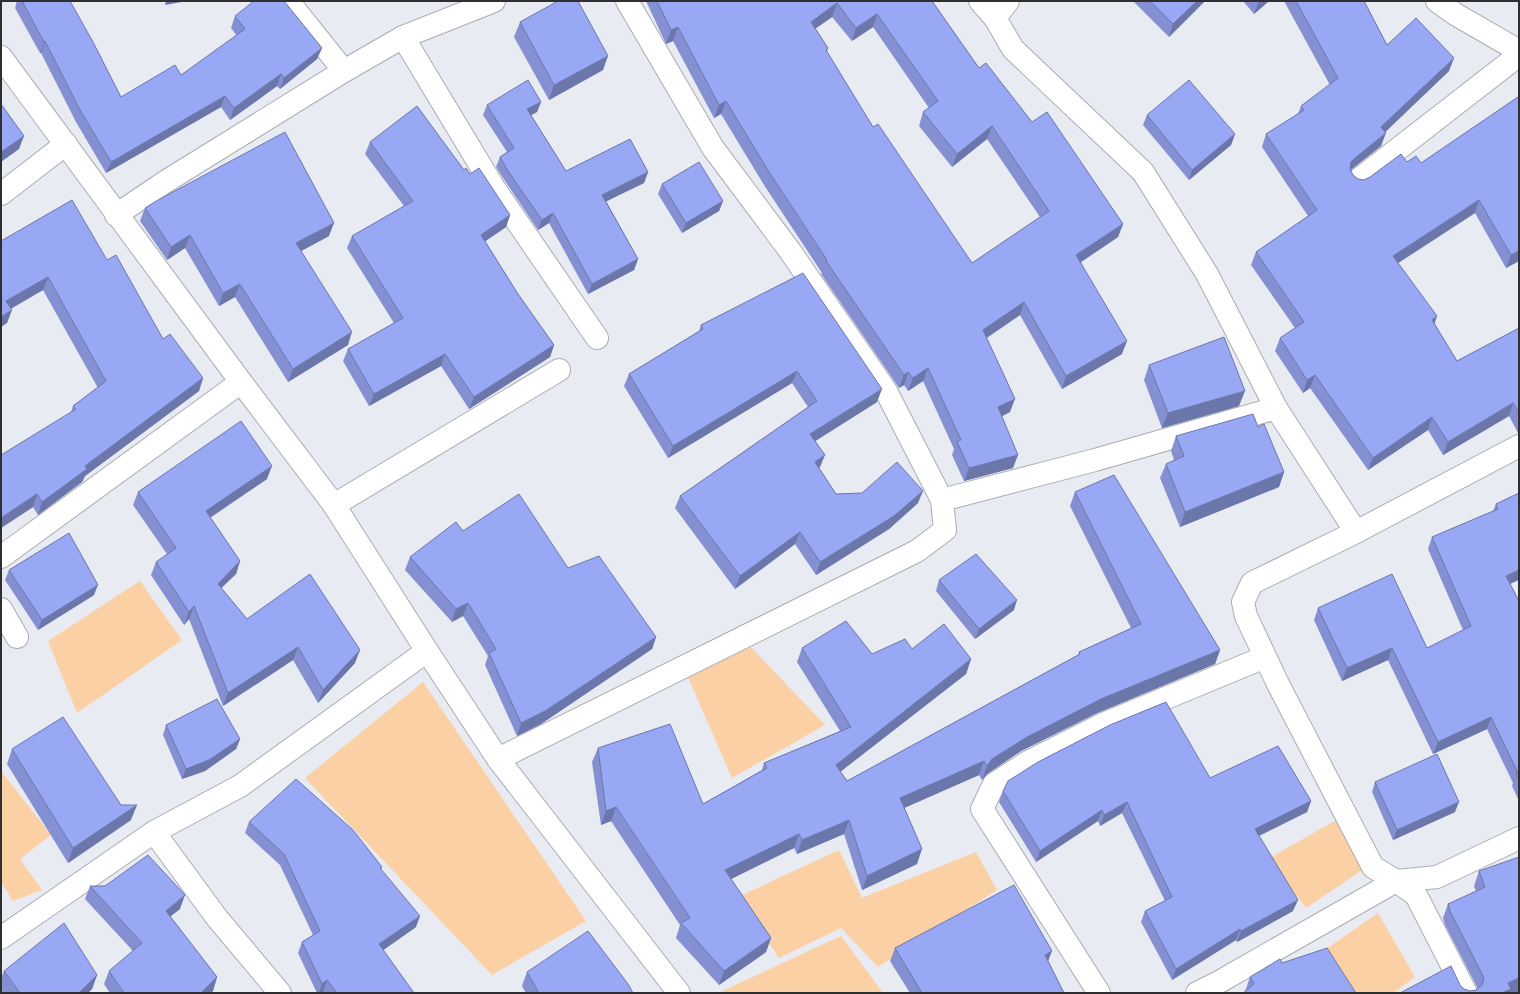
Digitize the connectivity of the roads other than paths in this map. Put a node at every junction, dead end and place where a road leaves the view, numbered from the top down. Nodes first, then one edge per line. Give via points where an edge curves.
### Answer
1 (288, 1) edge
2 (494, 1) edge
3 (627, 1) edge
4 (980, 1) edge
5 (1008, 1) edge
6 (1437, 1) edge
7 (995, 18) junction
8 (403, 37) junction
9 (1519, 51) edge
10 (1519, 55) edge
11 (1, 57) edge
12 (344, 71) junction
13 (66, 144) junction
14 (1358, 180) edge
15 (1, 194) edge
16 (116, 215) junction
17 (597, 338) dead end
18 (558, 370) dead end
19 (241, 382) junction
20 (1276, 408) junction
21 (1519, 446) edge
22 (942, 500) junction
23 (334, 505) junction
24 (1356, 532) junction
25 (1, 557) edge
26 (1, 609) edge
27 (18, 637) dead end
28 (428, 652) junction
29 (1265, 657) junction
30 (498, 759) junction
31 (154, 832) junction
32 (1519, 838) edge
33 (1396, 880) junction
34 (1, 938) edge
35 (280, 993) edge
36 (678, 993) edge
37 (1099, 993) edge
38 (1197, 993) edge
39 (1466, 993) edge

1 - 12 street
2 - 8 street
3 - 22 street via 714,148 790,251 886,391
4 - 7 street
5 - 7 street
6 - 9 street
7 - 20 street via 1013,49 1143,172 1207,274
8 - 12 street
8 - 17 street via 494,188
10 - 14 street
11 - 13 street
12 - 16 street
13 - 15 street
13 - 16 street
16 - 19 street
18 - 23 street
19 - 23 street
19 - 25 street
20 - 22 street via 1095,460
20 - 24 street
21 - 24 street
22 - 30 street via 945,530 917,551
23 - 28 street
24 - 29 street via 1252,583 1243,602 1246,616
26 - 27 street
28 - 30 street
28 - 31 street via 240,786
29 - 33 street via 1373,867
29 - 37 street via 1102,725 1028,762 994,784 982,809
30 - 36 street
31 - 34 street
31 - 35 street via 217,918
32 - 33 street via 1437,877
33 - 38 street
33 - 39 street via 1416,895

